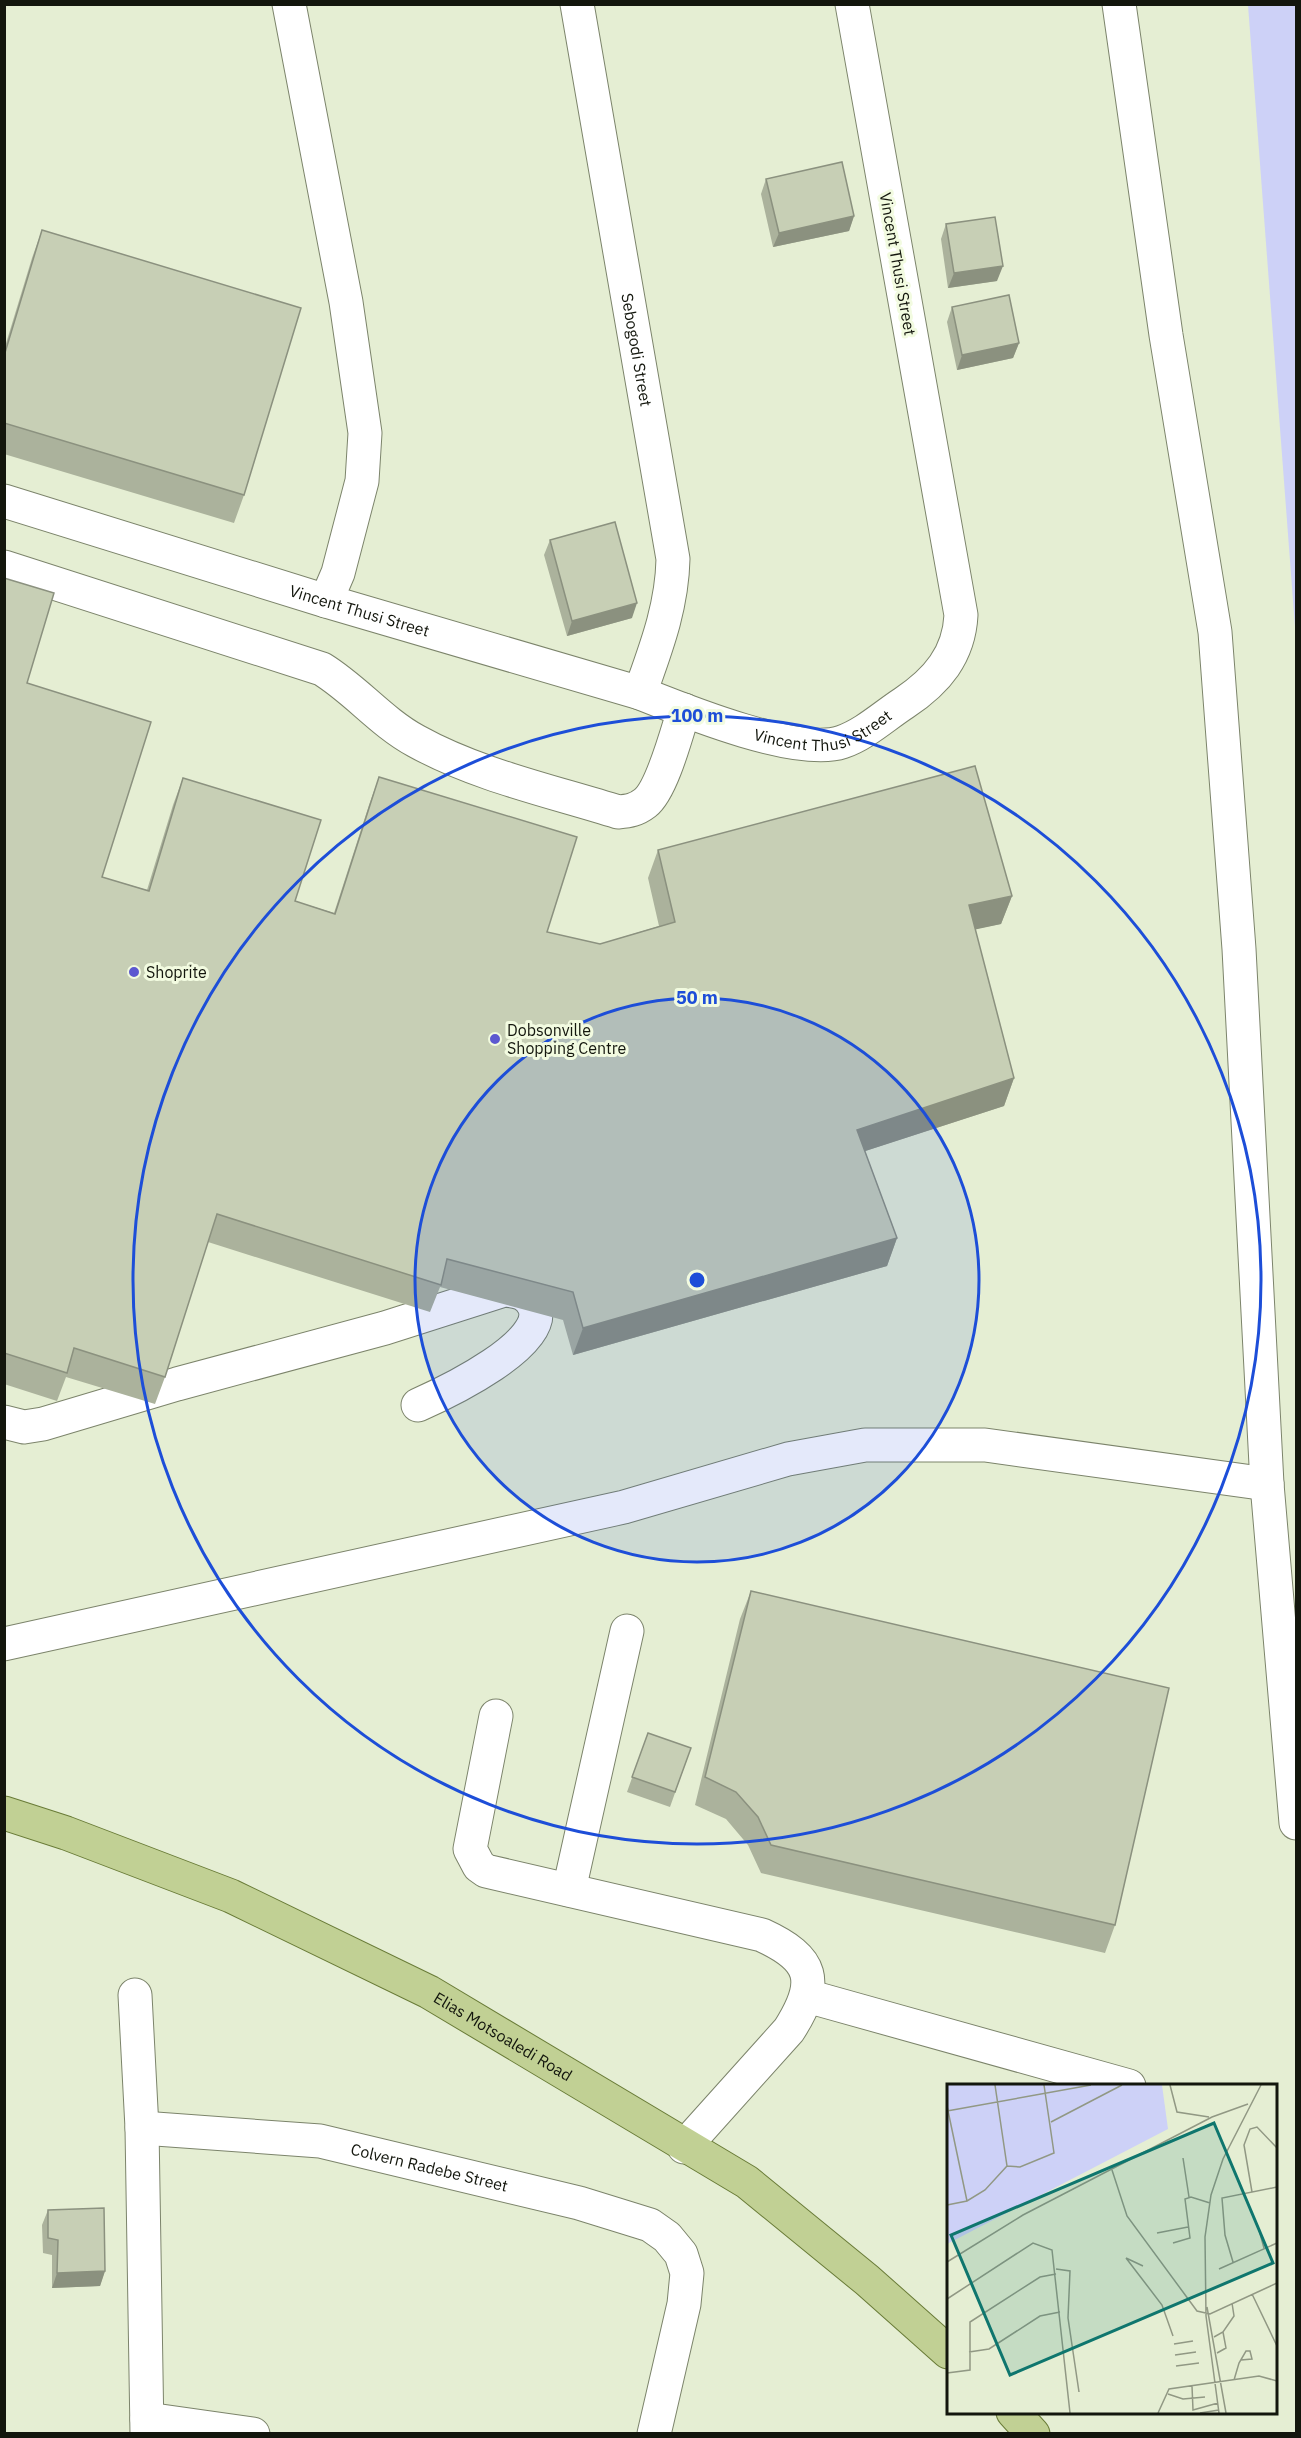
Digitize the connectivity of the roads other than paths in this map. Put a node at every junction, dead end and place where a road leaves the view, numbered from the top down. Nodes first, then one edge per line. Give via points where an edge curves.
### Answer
1 (289, 4) edge
2 (577, 4) edge
3 (852, 4) edge
4 (1119, 4) edge
5 (4, 501) edge
6 (4, 567) edge
7 (326, 601) junction
8 (640, 693) junction
9 (684, 710) junction
10 (418, 1405) dead end
11 (4, 1422) edge
12 (1267, 1484) junction
13 (627, 1631) dead end
14 (4, 1644) edge
15 (496, 1716) dead end
16 (4, 1813) edge
17 (1296, 1822) edge
18 (569, 1890) junction
19 (135, 1995) dead end
20 (807, 1996) junction
21 (1125, 2084) edge
22 (142, 2128) junction
23 (684, 2147) junction
24 (947, 2351) edge
25 (1015, 2414) edge
26 (147, 2426) edge
27 (253, 2433) edge
28 (654, 2433) edge
29 (1033, 2433) edge

1 - 7 street via 346,302 365,433 362,481 338,573
2 - 8 street, Sebogodi Street via 673,559 667,614
3 - 9 street, Vincent Thusi Street via 959,596 960,632 948,664 931,681 864,732 843,742 826,746 794,743
4 - 12 street via 1166,335 1215,632 1240,961
5 - 7 street, Vincent Thusi Street
6 - 9 street via 322,669 413,740 451,759 618,812 633,810 647,801 663,771
7 - 8 street, Vincent Thusi Street
8 - 9 street, Vincent Thusi Street
10 - 11 street via 467,1382 521,1342 534,1329 537,1319 531,1300 523,1293 504,1290 385,1328 43,1424 24,1427
12 - 14 street via 985,1445 865,1445 789,1459 624,1507
12 - 17 street
13 - 18 street
15 - 18 street via 470,1849 474,1860 486,1871
16 - 23 main road, Elias Motsoaledi Road via 231,1896 429,1992
18 - 20 street via 762,1935 785,1945 801,1958 808,1975
19 - 22 street
20 - 21 street
20 - 23 street via 789,2030
22 - 26 street
22 - 28 street, Colvern Radebe Street via 320,2141 579,2203 650,2225 681,2254 687,2273 684,2304
23 - 24 main road, Elias Motsoaledi Road via 747,2182
25 - 29 main road
26 - 27 street

